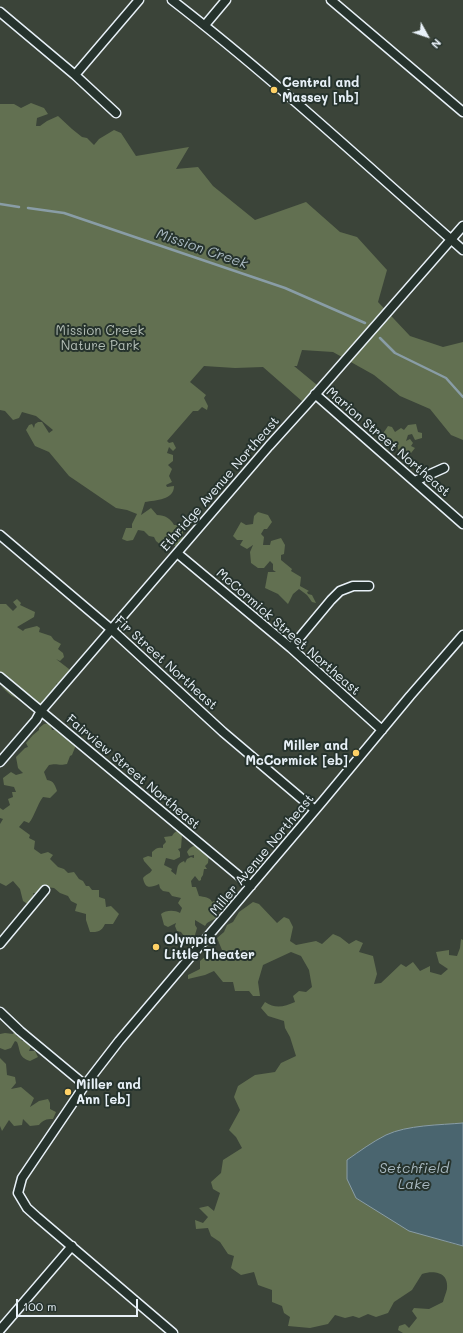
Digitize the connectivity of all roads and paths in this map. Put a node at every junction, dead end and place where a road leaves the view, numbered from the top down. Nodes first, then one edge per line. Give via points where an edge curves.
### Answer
1 (139, 0) edge
2 (172, 0) edge
3 (226, 0) edge
4 (331, 0) edge
5 (0, 12) edge
6 (205, 25) junction
7 (75, 75) junction
8 (463, 112) edge
9 (116, 113) dead end
10 (463, 226) edge
11 (451, 239) junction
12 (463, 250) edge
13 (315, 394) junction
14 (444, 468) dead end
15 (415, 481) junction
16 (463, 524) edge
17 (0, 535) edge
18 (176, 553) junction
19 (369, 586) dead end
20 (111, 629) junction
21 (463, 635) edge
22 (291, 648) junction
23 (0, 677) edge
24 (41, 711) junction
25 (382, 730) junction
26 (0, 762) edge
27 (316, 810) junction
28 (251, 886) junction
29 (45, 890) dead end
30 (0, 944) edge
31 (0, 1012) edge
32 (84, 1086) junction
33 (72, 1246) junction
34 (0, 1330) edge
35 (173, 1333) edge

1 - 7 street
2 - 6 street
3 - 6 street
4 - 8 street
5 - 7 street
6 - 11 street via 343,142
7 - 9 street
10 - 11 street, Ethridge Avenue Northeast
11 - 12 street
11 - 13 street, Ethridge Avenue Northeast
13 - 15 street, Marion Street Northeast
13 - 18 street, Ethridge Avenue Northeast
14 - 15 street
15 - 16 street, Marion Street Northeast
17 - 20 street, Fir Street Northeast
18 - 20 street, Ethridge Avenue Northeast
18 - 22 street, McCormick Street Northeast
19 - 22 street via 353,586 340,591
20 - 24 street, Ethridge Avenue Northeast
20 - 27 street, Fir Street Northeast via 223,732
21 - 25 street, Miller Avenue Northeast
22 - 25 street, McCormick Street Northeast
23 - 24 street, Fairview Street Northeast
24 - 26 street, Ethridge Avenue Northeast
24 - 28 street, Fairview Street Northeast
25 - 27 street, Miller Avenue Northeast
27 - 28 street, Miller Avenue Northeast
28 - 32 street, Miller Avenue Northeast
29 - 30 street
31 - 32 street
32 - 33 street, Miller Avenue Northeast via 27,1169 18,1193 27,1208
33 - 34 street
33 - 35 street

